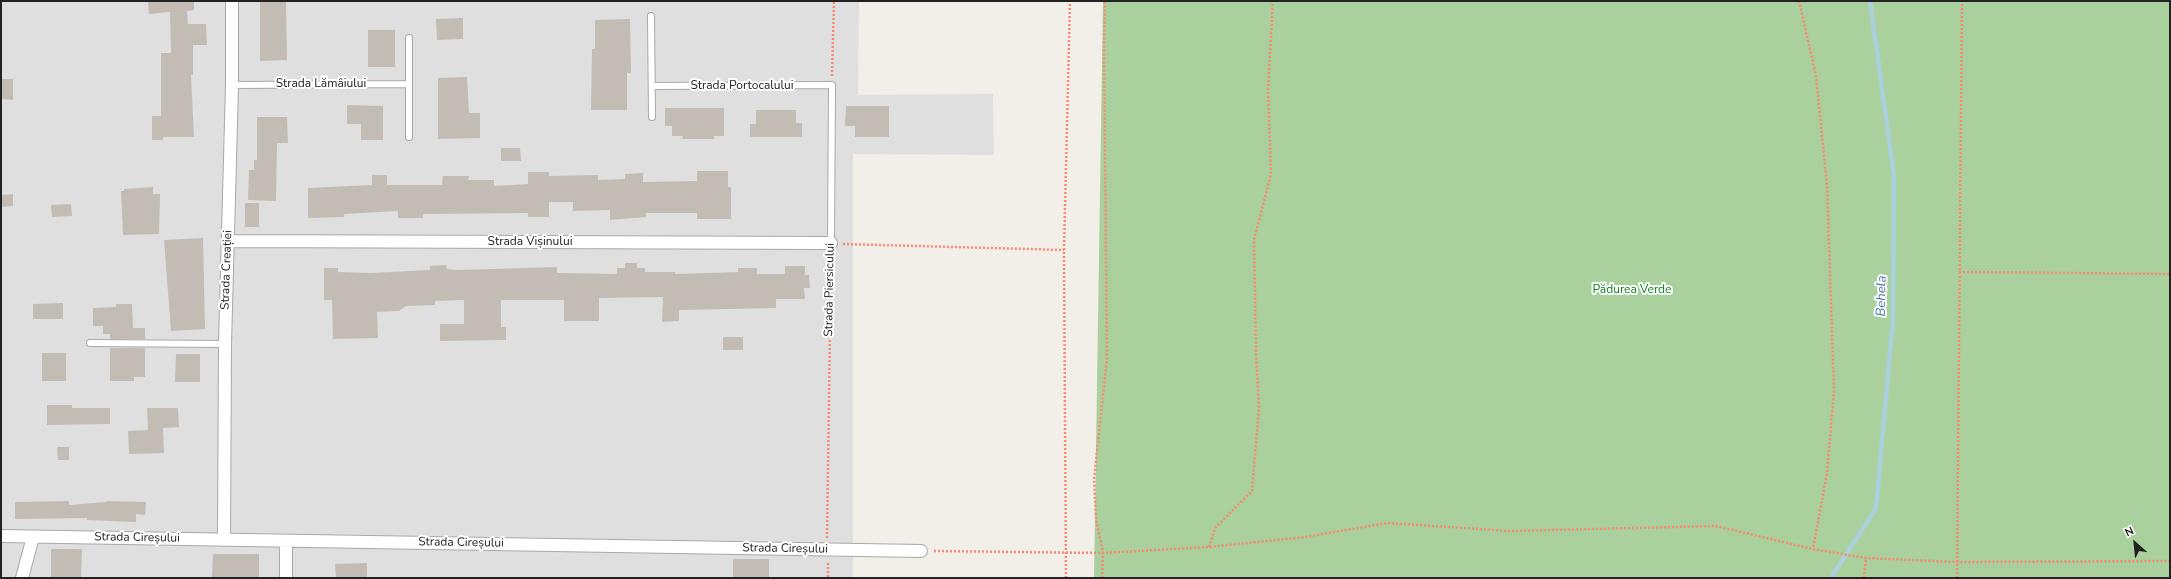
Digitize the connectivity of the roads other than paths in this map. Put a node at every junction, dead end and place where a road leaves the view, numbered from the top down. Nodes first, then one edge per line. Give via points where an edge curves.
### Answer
1 (232, 1) edge
2 (651, 16) dead end
3 (409, 38) dead end
4 (232, 84) junction
5 (409, 84) junction
6 (832, 85) joint
7 (652, 86) junction
8 (652, 117) dead end
9 (409, 137) dead end
10 (228, 241) junction
11 (831, 243) joint
12 (90, 343) dead end
13 (225, 344) junction
14 (1, 536) edge
15 (33, 537) junction
16 (224, 540) junction
17 (286, 541) junction
18 (921, 551) road end
19 (22, 578) edge
20 (286, 578) edge

1 - 4 street, Strada Creației
2 - 7 lane
3 - 5 lane
4 - 5 lane, Strada Lămâiului
4 - 10 street, Strada Creației
5 - 9 lane
6 - 7 lane, Strada Portocalului
6 - 11 lane, Strada Piersicului
7 - 8 lane
10 - 11 street, Strada Vișinului
10 - 13 street, Strada Creației
12 - 13 lane
13 - 16 street, Strada Creației
14 - 15 street, Strada Cireșului
15 - 16 street, Strada Cireșului
15 - 19 street
16 - 17 street, Strada Cireșului
17 - 18 street, Strada Cireșului
17 - 20 street

